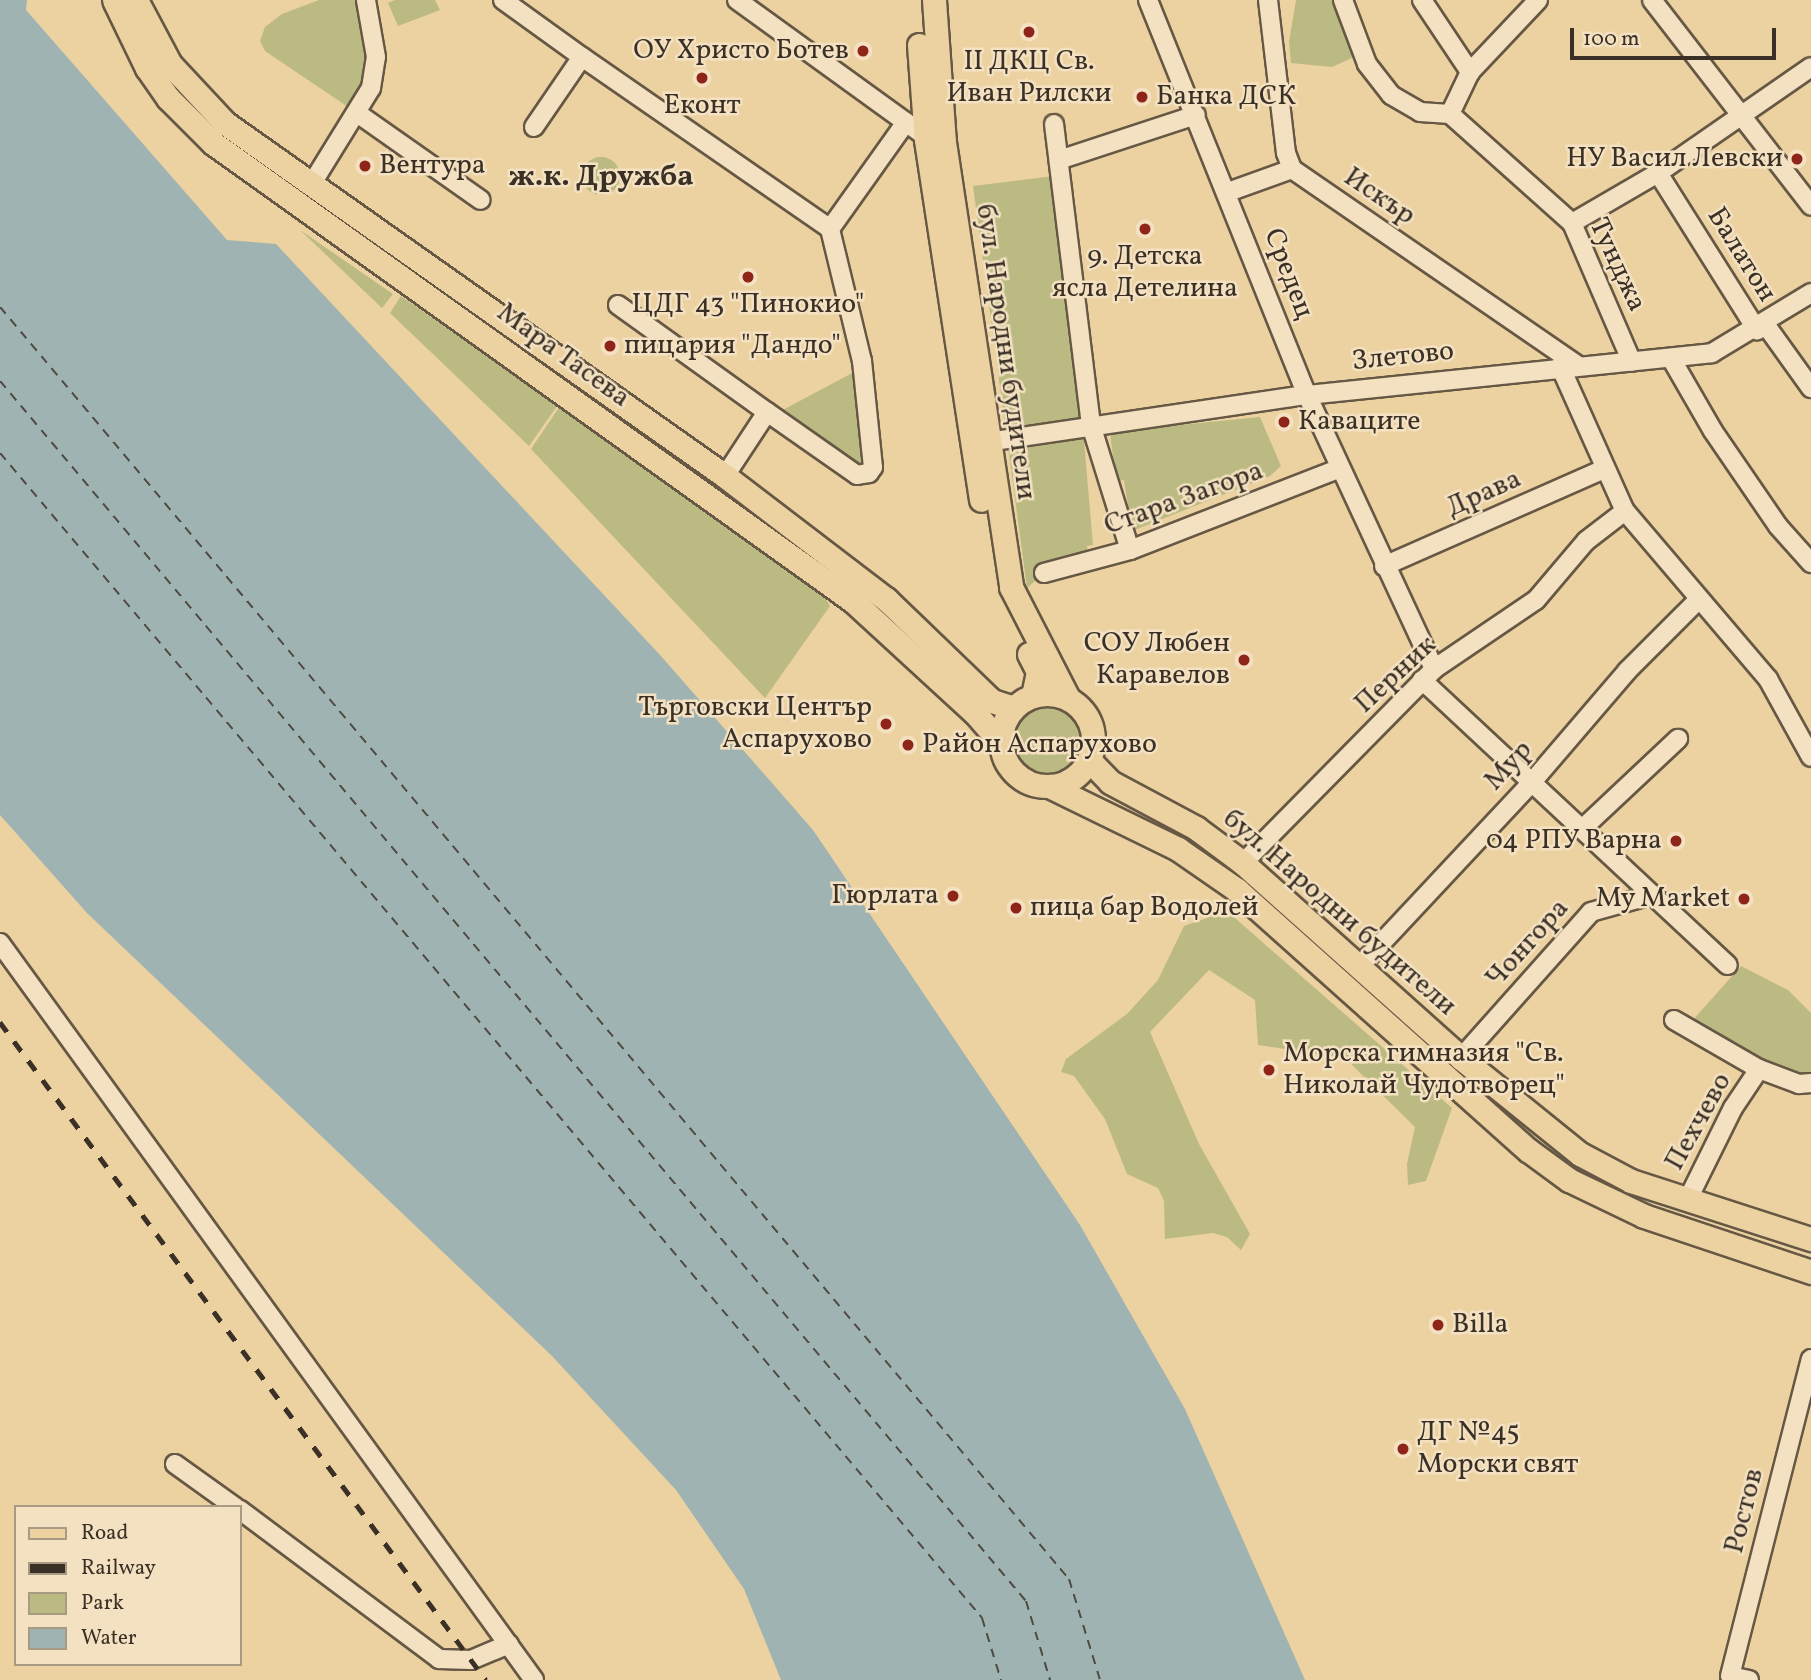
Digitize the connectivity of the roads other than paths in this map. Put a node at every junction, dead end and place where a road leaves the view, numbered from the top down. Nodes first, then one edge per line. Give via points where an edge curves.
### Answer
1 (114, 0) edge
2 (136, 0) edge
3 (366, 0) edge
4 (503, 0) edge
5 (737, 0) edge
6 (919, 0) edge
7 (934, 0) edge
8 (1148, 0) edge
9 (1268, 0) edge
10 (1343, 0) edge
11 (1422, 0) edge
12 (1538, 0) edge
13 (1652, 0) edge
14 (582, 57) junction
15 (1811, 67) edge
16 (1470, 72) junction
17 (357, 113) junction
18 (1450, 114) junction
19 (1743, 115) junction
20 (1196, 116) junction
21 (906, 122) junction
22 (1054, 124) dead end
23 (534, 127) dead end
24 (935, 141) junction
25 (1059, 160) junction
26 (1292, 169) junction
27 (1658, 173) junction
28 (311, 186) junction
29 (1228, 192) junction
30 (481, 200) dead end
31 (1811, 206) edge
32 (1572, 223) junction
33 (830, 229) junction
34 (1811, 293) edge
35 (618, 304) dead end
36 (1761, 327) junction
37 (1672, 360) junction
38 (1632, 362) junction
39 (1560, 366) junction
40 (1579, 366) junction
41 (1811, 388) edge
42 (1307, 394) junction
43 (767, 412) junction
44 (1091, 425) junction
45 (986, 442) junction
46 (1340, 468) junction
47 (1604, 469) junction
48 (725, 476) junction
49 (1625, 511) junction
50 (1130, 550) junction
51 (1811, 563) edge
52 (1384, 566) junction
53 (1044, 573) dead end
54 (1699, 599) junction
55 (1428, 674) junction
56 (1033, 695) junction
57 (1068, 698) junction
58 (1013, 708) junction
59 (1678, 739) dead end
60 (1001, 743) junction
61 (1811, 757) edge
62 (1089, 760) junction
63 (1532, 782) junction
64 (1049, 786) junction
65 (1582, 829) junction
66 (1243, 863) junction
67 (1652, 895) junction
68 (0, 943) edge
69 (1728, 965) dead end
70 (1357, 968) junction
71 (1674, 1020) dead end
72 (1461, 1058) junction
73 (1759, 1069) junction
74 (1811, 1083) edge
75 (1687, 1201) junction
76 (1811, 1239) edge
77 (1811, 1272) edge
78 (1811, 1359) edge
79 (175, 1464) dead end
80 (232, 1505) edge
81 (242, 1511) edge
82 (509, 1644) junction
83 (534, 1680) edge
84 (1749, 1680) edge

1 - 60 main road, Мара Тасева via 147,68 168,98 213,143 853,600 975,713
2 - 28 main road, Мара Тасева via 187,87 225,123
3 - 17 street via 376,57 370,88
4 - 14 street
5 - 21 street
6 - 24 main road, бул. Народни будители
7 - 24 main road, бул. Народни будители
8 - 20 street, Средец
9 - 26 street via 1286,153
10 - 18 street via 1367,64 1391,95 1420,113
11 - 16 street
12 - 16 street
13 - 19 street
14 - 23 street
14 - 33 street
15 - 19 street
16 - 18 street
17 - 28 street
17 - 30 street
18 - 32 street, Тунджа
19 - 27 street
19 - 31 street
20 - 25 street
20 - 29 street, Средец
21 - 24 street
21 - 33 street
22 - 25 street
24 - 45 main road, бул. Народни будители
24 - 56 main road, бул. Народни будители via 968,430 997,590 1038,672
25 - 44 street
26 - 29 street
26 - 40 street, Искър
27 - 32 street
27 - 36 street, Балатон
28 - 48 main road, Мара Тасева
29 - 42 street, Средец
32 - 38 street, Тунджа
33 - 43 street via 862,361 872,470 857,475
34 - 36 street, Злетово
35 - 43 street
36 - 37 street, Злетово via 1712,353
36 - 41 street, Балатон
37 - 38 street, Злетово
37 - 51 street via 1713,431 1779,526
38 - 40 street, Злетово
39 - 40 street, Злетово
39 - 42 street, Злетово
39 - 47 street
42 - 44 street, Злетово
42 - 46 street, Средец
43 - 48 street
44 - 45 street, Злетово
44 - 50 street
45 - 57 main road, бул. Народни будители via 1011,587
46 - 50 street, Стара Загора
46 - 52 street, Средец
47 - 49 street
47 - 52 street, Драва
48 - 58 main road, Мара Тасева via 886,599 992,701
49 - 54 street
49 - 55 street, Перник via 1586,541 1536,600
50 - 53 street, Стара Загора
52 - 55 street, Средец
54 - 61 street via 1768,679
54 - 63 street, Мур via 1628,671
55 - 63 street
55 - 66 street, Перник
56 - 57 main road
56 - 58 main road
57 - 62 main road via 1091,724
58 - 60 main road via 1002,728
59 - 65 street
60 - 64 main road via 1015,772 1030,783
62 - 64 main road via 1073,778
62 - 66 main road, бул. Народни будители via 1110,782 1196,828
63 - 65 street
63 - 70 street, Мур
64 - 77 main road, бул. Народни будители via 1178,849 1237,890 1528,1150 1569,1180 1644,1216
65 - 67 street
66 - 70 main road, бул. Народни будители
67 - 69 street
67 - 72 street, Чонгора via 1591,912
68 - 82 street
70 - 72 main road, бул. Народни будители
71 - 73 street
72 - 75 main road, бул. Народни будители via 1580,1154 1631,1181
73 - 74 street via 1799,1084
73 - 75 street, Пехчево via 1733,1108
75 - 76 main road, бул. Народни будители
78 - 84 street, Ростов via 1730,1676
79 - 80 street
81 - 82 street via 439,1659 471,1660
82 - 83 street

